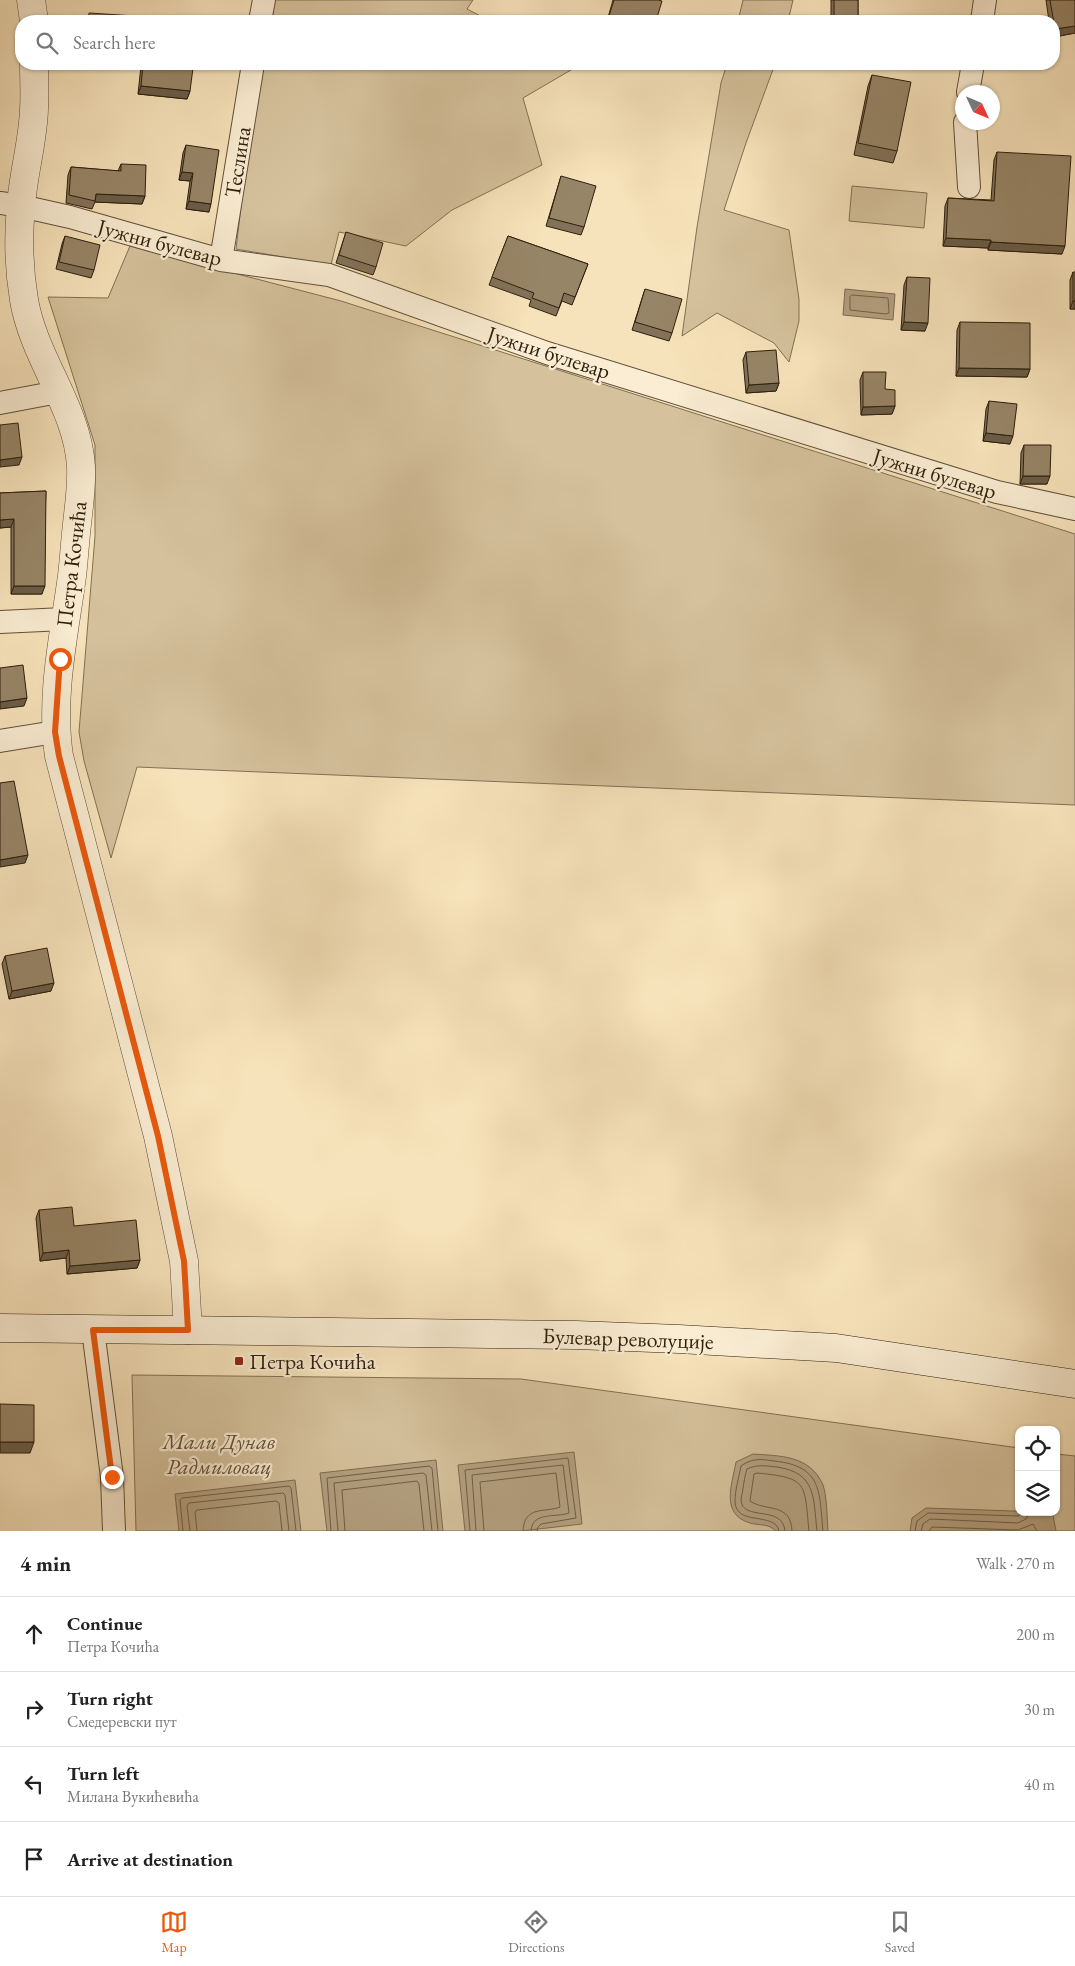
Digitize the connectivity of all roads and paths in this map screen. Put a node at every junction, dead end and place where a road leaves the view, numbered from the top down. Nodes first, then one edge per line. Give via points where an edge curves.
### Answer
1 (31, 0) edge
2 (264, 0) edge
3 (985, 0) edge
4 (33, 15) edge
5 (261, 15) edge
6 (983, 15) edge
7 (34, 70) edge
8 (253, 70) edge
9 (972, 70) edge
10 (969, 85) edge
11 (965, 130) edge
12 (969, 187) dead end
13 (10, 205) edge
14 (221, 260) junction
15 (58, 392) junction
16 (0, 403) edge
17 (1075, 508) edge
18 (64, 619) junction
19 (0, 622) edge
20 (55, 732) junction
21 (0, 741) edge
22 (0, 1328) edge
23 (93, 1330) junction
24 (183, 1330) junction
25 (1075, 1384) edge
26 (114, 1531) edge

1 - 4 street
2 - 5 street
3 - 6 street
7 - 13 street, Петра Кочића via 34,110
8 - 14 street, Теслина
9 - 10 street
11 - 12 street
13 - 14 street, Јужни булевар via 70,218
13 - 15 street, Петра Кочића via 24,302 34,340
14 - 17 street, Јужни булевар via 329,276 547,353 997,492
15 - 16 street
15 - 18 street, Петра Кочића via 73,430 81,467 72,578
18 - 19 street
18 - 20 street, Петра Кочића
20 - 21 street
20 - 24 street, Петра Кочића via 158,1136 184,1261
22 - 23 street, Булевар револуције
23 - 24 street, Булевар револуције
23 - 26 street via 112,1477
24 - 25 street, Булевар револуције via 576,1335 836,1348

